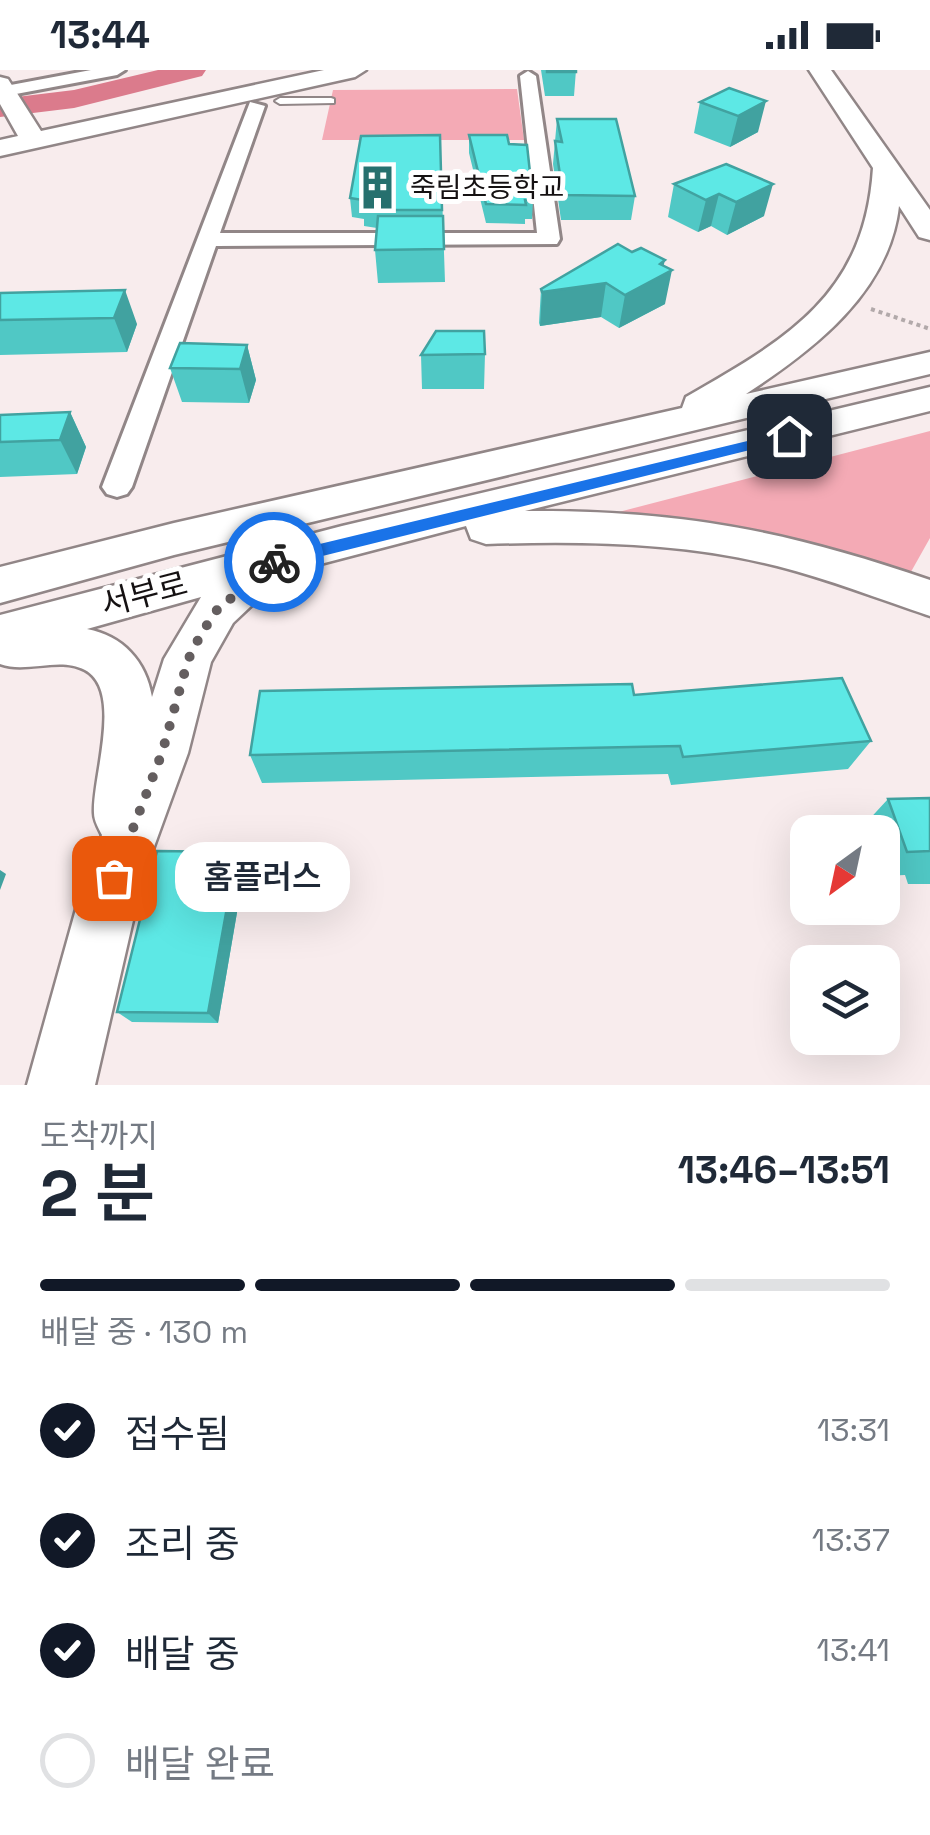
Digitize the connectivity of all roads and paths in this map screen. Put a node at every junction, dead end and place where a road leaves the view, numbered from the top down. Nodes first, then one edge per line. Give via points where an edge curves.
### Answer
1 (116, 70) edge
2 (356, 70) edge
3 (820, 70) edge
4 (528, 76) dead end
5 (4, 91) edge
6 (331, 101) dead end
7 (268, 103) joint
8 (29, 131) junction
9 (0, 148) edge
10 (887, 166) junction
11 (930, 231) edge
12 (207, 240) junction
13 (841, 298) junction
14 (930, 329) edge
15 (930, 363) edge
16 (930, 399) edge
17 (668, 424) junction
18 (117, 486) dead end
19 (399, 530) junction
20 (277, 559) junction
21 (0, 585) edge
22 (930, 598) edge
23 (0, 634) edge
24 (0, 653) edge
25 (114, 878) junction
26 (61, 1085) edge

1 - 5 street
2 - 8 street
3 - 10 street
4 - 12 street via 549,239
5 - 8 street
6 - 7 lane
7 - 12 street
8 - 9 street
10 - 11 street
10 - 13 street via 876,243
12 - 18 street
13 - 14 path
13 - 17 street via 783,350
15 - 17 street, 서부로
16 - 19 street, 서부로
17 - 21 street, 서부로
19 - 20 street, 서부로
19 - 22 street via 546,526 692,534 776,549
20 - 23 street, 서부로
20 - 25 street via 217,610 201,634
24 - 25 street via 43,644 92,646 113,658 128,708
25 - 26 street

